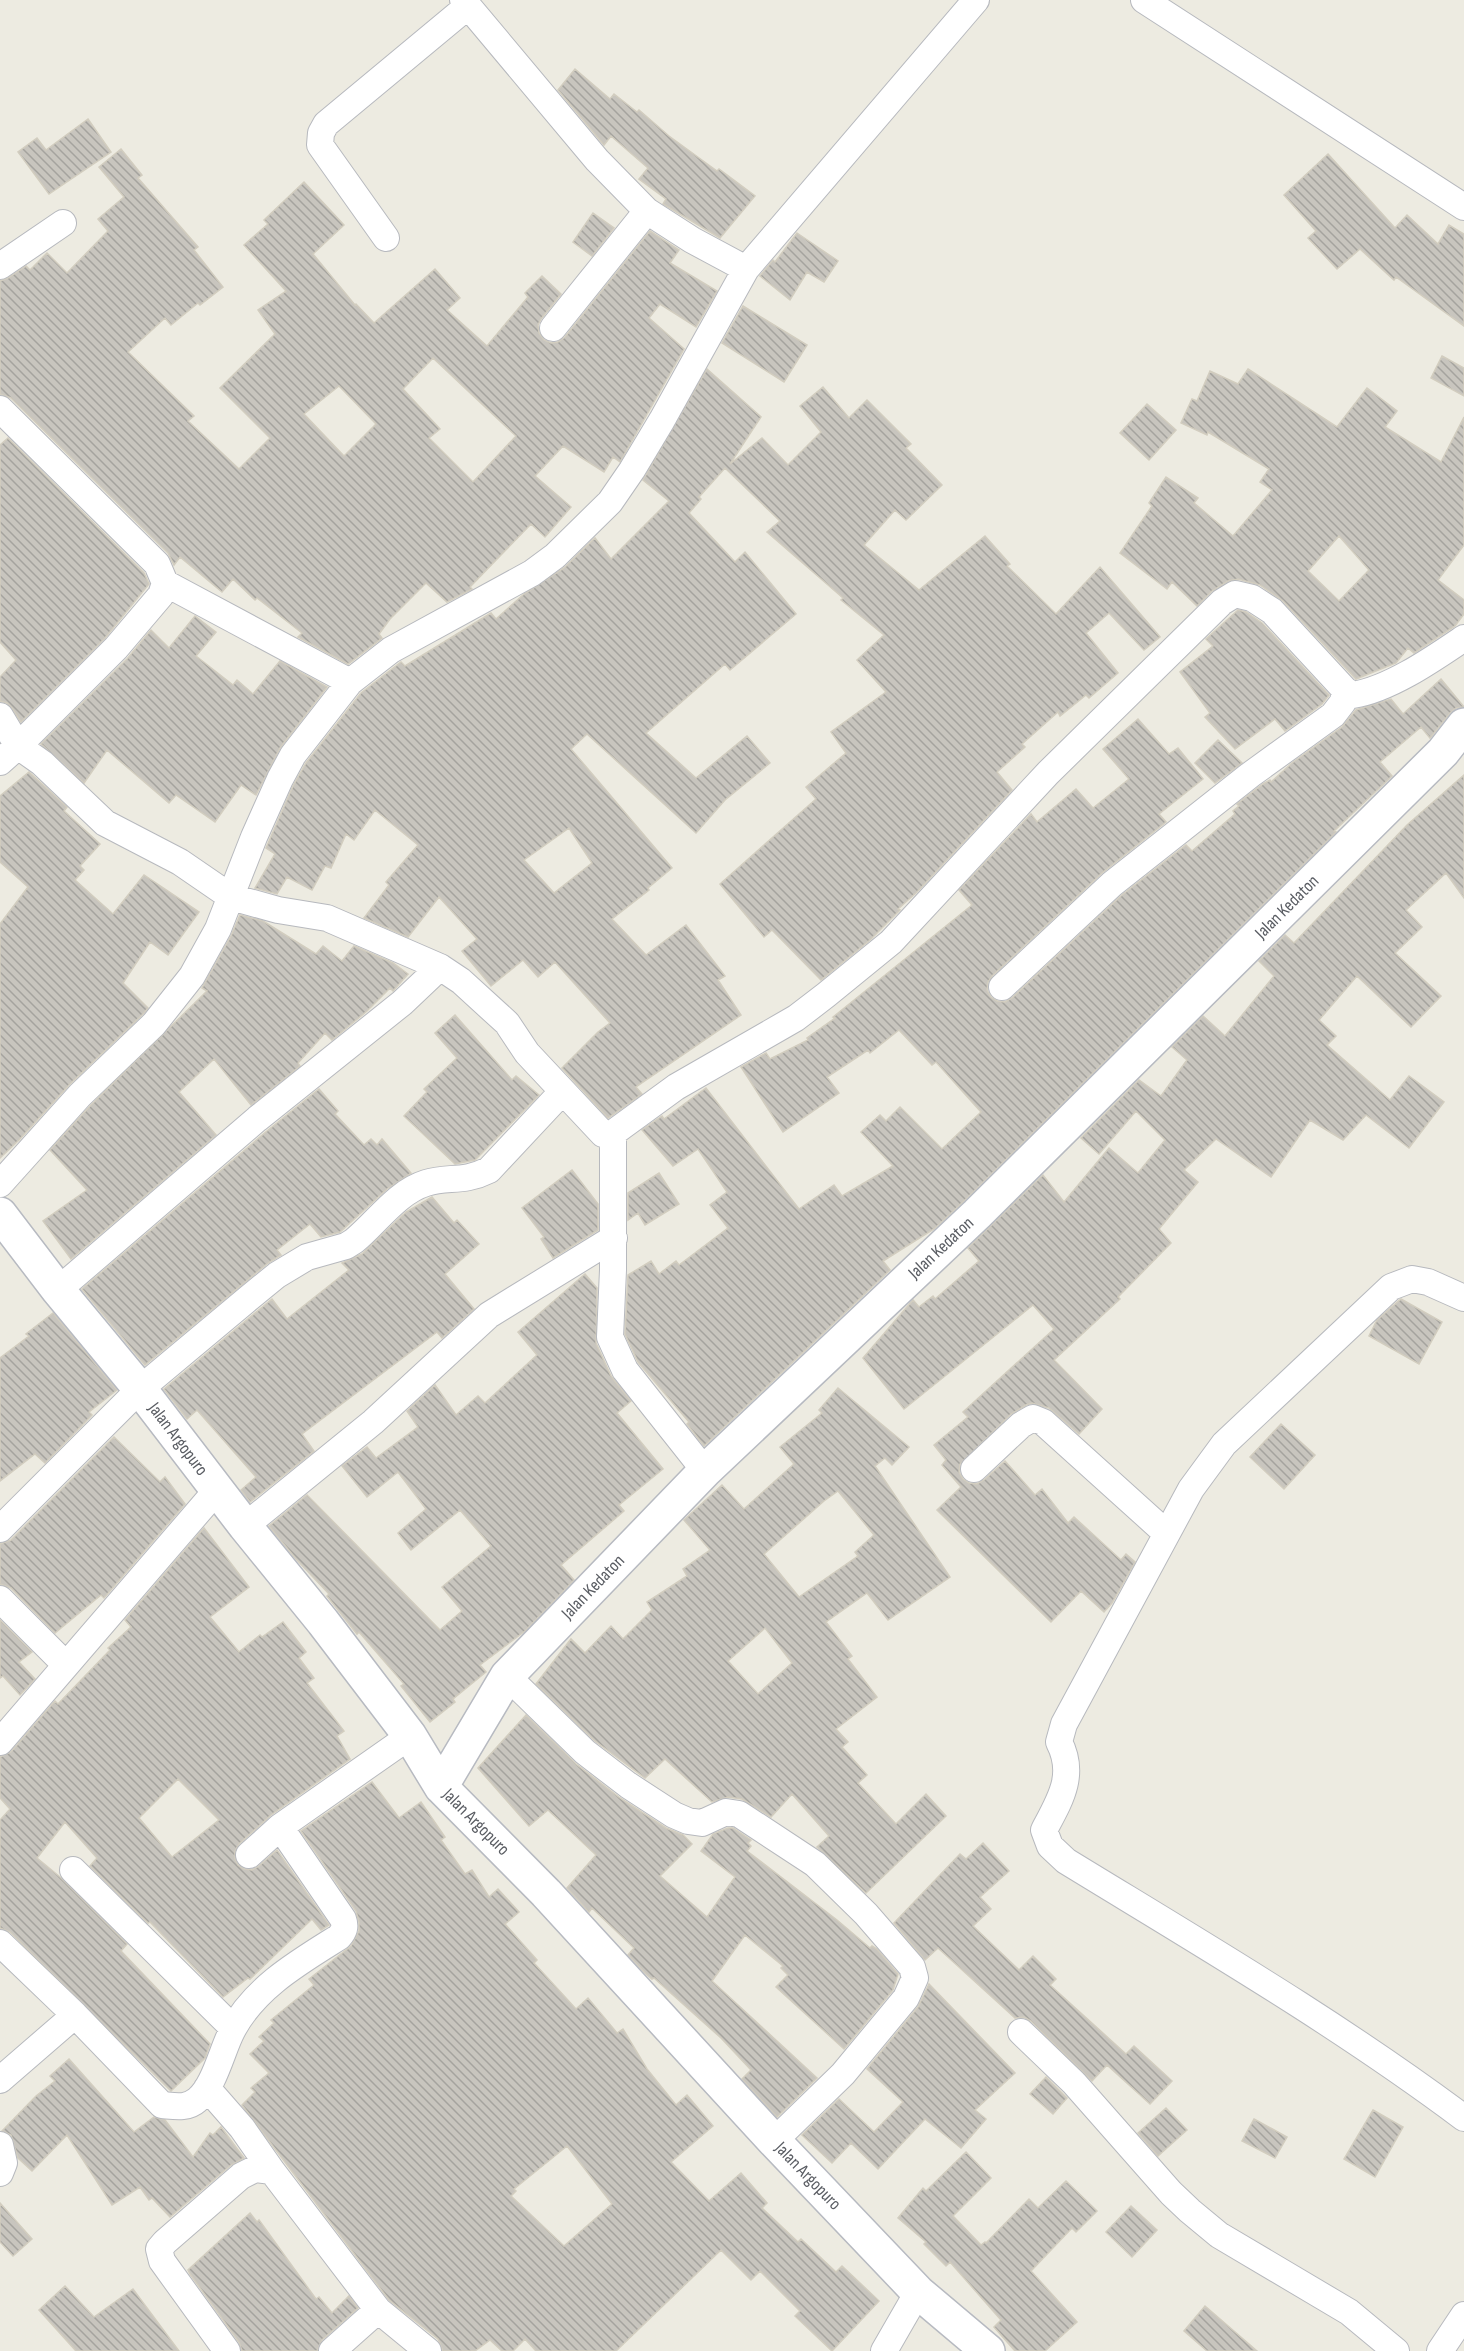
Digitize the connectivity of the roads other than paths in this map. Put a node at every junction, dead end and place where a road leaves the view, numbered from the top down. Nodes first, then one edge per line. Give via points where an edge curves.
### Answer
1 (976, 0) edge
2 (1143, 0) edge
3 (466, 3) edge
4 (1464, 207) edge
5 (647, 211) junction
6 (63, 223) dead end
7 (386, 238) dead end
8 (0, 266) edge
9 (746, 269) junction
10 (553, 328) dead end
11 (0, 409) edge
12 (165, 583) junction
13 (1464, 638) edge
14 (350, 682) junction
15 (1345, 690) junction
16 (0, 716) edge
17 (1464, 725) edge
18 (9, 754) edge
19 (231, 897) junction
20 (440, 967) junction
21 (1002, 987) dead end
22 (562, 1092) junction
23 (613, 1133) junction
24 (0, 1184) edge
25 (0, 1214) edge
26 (614, 1238) junction
27 (58, 1290) junction
28 (1464, 1298) edge
29 (140, 1389) junction
30 (974, 1469) dead end
31 (705, 1470) junction
32 (217, 1490) junction
33 (245, 1526) junction
34 (0, 1529) edge
35 (1166, 1533) junction
36 (0, 1599) edge
37 (66, 1665) junction
38 (507, 1676) junction
39 (410, 1736) junction
40 (0, 1742) edge
41 (441, 1788) junction
42 (280, 1827) junction
43 (249, 1855) dead end
44 (73, 1870) dead end
45 (0, 1943) edge
46 (75, 2015) junction
47 (233, 2028) junction
48 (1021, 2032) dead end
49 (0, 2080) edge
50 (207, 2088) junction
51 (1464, 2118) edge
52 (774, 2141) junction
53 (0, 2145) edge
54 (272, 2171) junction
55 (0, 2174) edge
56 (918, 2292) junction
57 (378, 2310) junction
58 (1464, 2315) edge
59 (227, 2351) edge
60 (332, 2351) edge
61 (428, 2351) edge
62 (884, 2351) edge
63 (988, 2351) edge
64 (1396, 2351) edge
65 (1440, 2351) edge

1 - 9 street
2 - 4 street
3 - 5 street via 597,160
3 - 7 street via 326,124 321,133 320,145
5 - 9 street
5 - 10 street
6 - 8 street
9 - 14 street via 610,502 532,573 391,650
11 - 12 street via 157,564
12 - 14 street
12 - 18 street via 161,595 116,648
13 - 15 street via 1384,685 1353,695
14 - 19 street via 293,755
15 - 21 street via 1343,702 1332,715 1112,884
15 - 23 street via 1272,611 1252,598 1235,594 1222,602 1048,773 891,942 796,1018 676,1087
16 - 18 street
17 - 31 street, Jalan Kedaton via 1443,752 977,1214
18 - 19 street via 42,763 105,823 180,862
19 - 20 street via 327,918
19 - 24 street via 192,976 154,1024 80,1095
20 - 22 street via 507,1023 527,1053
20 - 27 street via 395,1009 257,1119
22 - 23 street via 603,1134
22 - 29 street via 489,1170 474,1178 427,1183 409,1191 354,1241 307,1257 277,1275
23 - 26 street
25 - 27 street, Jalan Argopuro
26 - 31 street via 610,1337 625,1370
26 - 33 street via 489,1315 373,1422
27 - 29 street, Jalan Argopuro
28 - 35 street via 1412,1279 1391,1287 1224,1444 1191,1489
29 - 32 street, Jalan Argopuro
29 - 34 street
30 - 35 street via 1033,1418 1043,1422
31 - 38 street, Jalan Kedaton
32 - 33 street, Jalan Argopuro
32 - 37 street
33 - 39 street, Jalan Argopuro
35 - 51 street via 1064,1724 1059,1742 1066,1756 1067,1777 1044,1830 1050,1846 1066,1861 1404,2073
36 - 37 street
37 - 40 street
38 - 41 street, Jalan Kedaton
38 - 52 street via 585,1752 674,1815 702,1822 726,1812 739,1814 815,1864 912,1967 914,1984 906,1998 843,2074
39 - 41 street, Jalan Argopuro
39 - 42 street
41 - 52 street, Jalan Argopuro via 546,1893
42 - 43 street
42 - 47 street via 345,1925 339,1937 276,1978
44 - 47 street
45 - 46 street
46 - 49 street
46 - 50 street via 162,2105 182,2107 197,2101
47 - 50 street
48 - 64 street via 1074,2083 1190,2211 1219,2235 1349,2312
50 - 54 street
52 - 56 street, Jalan Argopuro
53 - 55 street via 4,2163
54 - 57 street
54 - 59 street via 255,2169 241,2176 159,2249 162,2260
56 - 62 street
56 - 63 street, Jalan Argopuro
57 - 60 street
57 - 61 street
58 - 65 street

